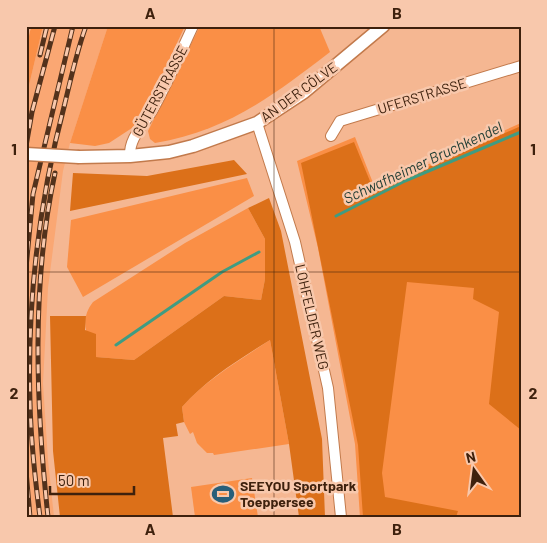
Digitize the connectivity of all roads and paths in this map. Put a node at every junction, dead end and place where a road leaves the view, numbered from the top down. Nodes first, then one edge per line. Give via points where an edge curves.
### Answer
1 (194, 26) edge
2 (383, 26) edge
3 (521, 66) edge
4 (257, 123) junction
5 (331, 136) dead end
6 (26, 154) edge
7 (130, 156) junction
8 (341, 517) edge

1 - 7 street, GÜTERSTRASSE via 130,148
2 - 4 street, AN DER CÖLVE via 304,92
3 - 5 street, UFERSTRASSE via 340,120
4 - 7 street, AN DER CÖLVE via 193,146
4 - 8 street, LOHFELDER WEG via 295,242 328,388
6 - 7 street, AN DER CÖLVE, bridge

